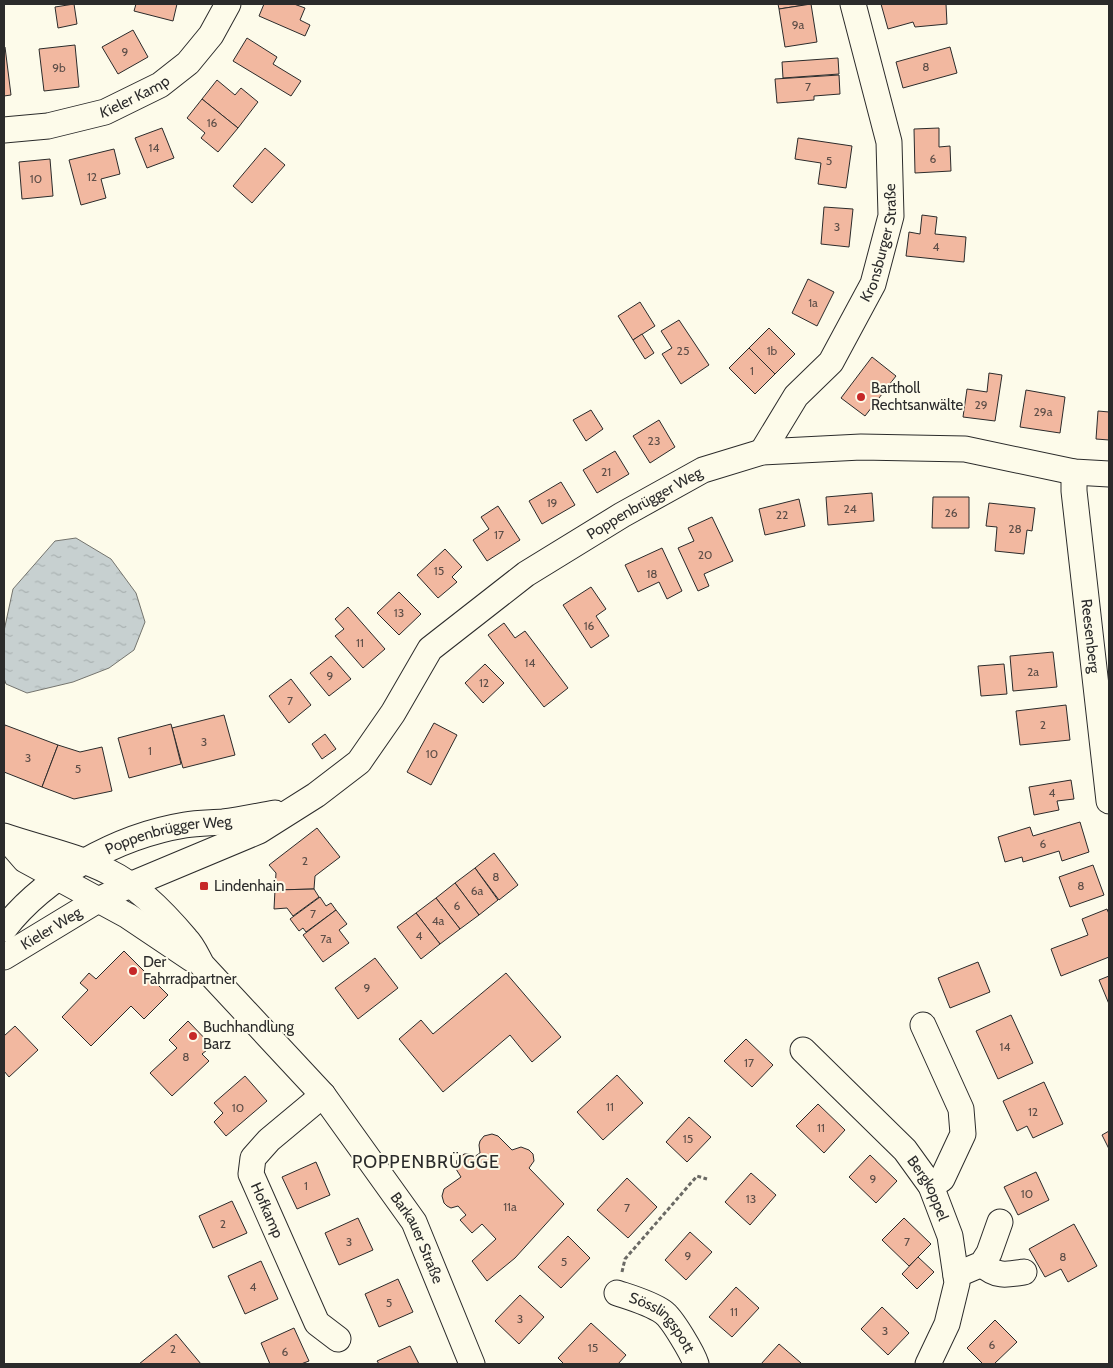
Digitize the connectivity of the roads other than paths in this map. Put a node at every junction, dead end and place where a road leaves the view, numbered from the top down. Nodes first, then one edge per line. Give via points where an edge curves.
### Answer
1 (228, 4) edge
2 (853, 4) edge
3 (4, 130) edge
4 (762, 452) junction
5 (1074, 472) junction
6 (1109, 474) edge
7 (1109, 801) edge
8 (288, 812) junction
9 (4, 837) edge
10 (86, 862) junction
11 (57, 879) junction
12 (130, 885) junction
13 (98, 900) junction
14 (4, 929) edge
15 (4, 957) edge
16 (202, 965) junction
17 (923, 1025) dead end
18 (803, 1050) dead end
19 (323, 1095) junction
20 (931, 1186) junction
21 (1000, 1222) dead end
22 (982, 1264) junction
23 (1024, 1272) dead end
24 (956, 1275) junction
25 (617, 1292) road end
26 (338, 1339) dead end
27 (472, 1364) edge
28 (696, 1364) edge
29 (928, 1364) edge

1 - 3 street, Kieler Kamp via 211,34 188,63 160,85 105,112 48,126
2 - 4 street, Kronsburger Straße via 889,142 891,216 873,284 830,362 796,396
4 - 5 street, Poppenbrügger Weg via 861,447 966,449
4 - 8 street, Poppenbrügger Weg via 703,470 526,574 430,649 393,713 358,762
5 - 6 street, Poppenbrügger Weg
5 - 7 street, Reesenberg via 1087,618
8 - 10 street, Poppenbrügger Weg via 185,825 149,833
8 - 12 street, Poppenbrügger Weg via 259,830
9 - 10 street, Barkauer Straße
9 - 11 street, Barkauer Straße via 26,860
10 - 11 street, Poppenbrügger Weg
10 - 12 street, Barkauer Straße
11 - 13 street, Barkauer Straße
11 - 14 street, Kieler Weg via 18,912
12 - 13 street, Poppenbrügger Weg
12 - 16 street, Barkauer Straße via 187,940
13 - 15 street, Kieler Weg
13 - 16 street, Barkauer Straße
16 - 19 street, Barkauer Straße
17 - 20 street via 961,1109 963,1134 942,1179
18 - 20 street, Bergkoppel via 906,1150
19 - 26 street, Hofkamp via 269,1140 253,1158 251,1174 317,1323
19 - 27 street, Barkauer Straße via 414,1222
20 - 24 street, Bergkoppel via 950,1236
21 - 22 street
22 - 23 street via 1002,1275
22 - 24 street
24 - 29 street, Bergkoppel via 947,1324
25 - 28 street, Sösslingspott via 664,1313 694,1355

